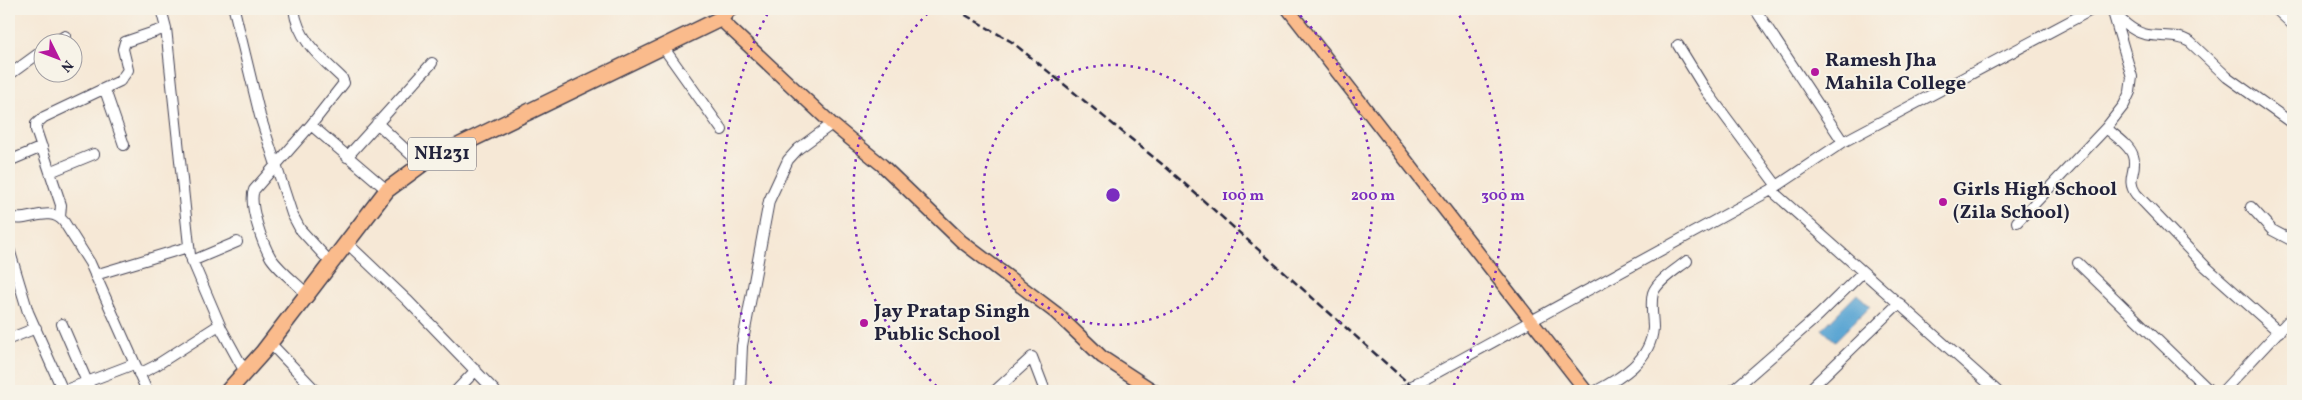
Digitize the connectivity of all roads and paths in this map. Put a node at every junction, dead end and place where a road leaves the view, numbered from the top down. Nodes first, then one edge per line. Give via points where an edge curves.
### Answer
1 (161, 9) edge
2 (234, 9) edge
3 (294, 9) edge
4 (1288, 9) edge
5 (1755, 9) edge
6 (2093, 9) edge
7 (2276, 9) edge
8 (2111, 10) edge
9 (724, 14) edge
10 (2293, 25) edge
11 (166, 28) junction
12 (1678, 45) dead end
13 (663, 47) junction
14 (32, 59) edge
15 (432, 63) dead end
16 (9, 76) edge
17 (105, 90) junction
18 (378, 123) junction
19 (832, 124) junction
20 (2293, 124) edge
21 (312, 125) junction
22 (2106, 128) junction
23 (722, 130) dead end
24 (1843, 142) junction
25 (124, 145) dead end
26 (42, 148) junction
27 (94, 154) dead end
28 (347, 157) junction
29 (9, 161) edge
30 (277, 164) junction
31 (421, 164) junction
32 (50, 172) junction
33 (1774, 188) junction
34 (387, 190) junction
35 (2250, 207) dead end
36 (9, 217) edge
37 (60, 217) junction
38 (2018, 222) dead end
39 (2293, 241) edge
40 (237, 242) dead end
41 (346, 243) junction
42 (188, 247) junction
43 (9, 249) edge
44 (192, 261) junction
45 (1687, 261) dead end
46 (331, 263) junction
47 (2078, 263) dead end
48 (1864, 272) junction
49 (96, 275) junction
50 (308, 294) junction
51 (1899, 303) junction
52 (2293, 316) edge
53 (1531, 319) junction
54 (62, 324) dead end
55 (219, 325) junction
56 (36, 328) junction
57 (2279, 332) junction
58 (9, 338) edge
59 (270, 343) junction
60 (134, 364) junction
61 (476, 370) junction
62 (245, 372) junction
63 (139, 374) junction
64 (1418, 382) junction
65 (89, 386) edge
66 (736, 389) edge
67 (63, 391) edge
68 (147, 391) edge
69 (228, 391) edge
70 (316, 391) edge
71 (456, 391) edge
72 (496, 391) edge
73 (995, 391) edge
74 (1045, 391) edge
75 (1154, 391) edge
76 (1403, 391) edge
77 (1428, 391) edge
78 (1586, 391) edge
79 (1596, 391) edge
80 (1732, 391) edge
81 (1808, 391) edge
82 (1997, 391) edge
83 (2210, 391) edge
84 (2223, 391) edge

1 - 11 street
2 - 30 street via 260,116
3 - 21 street via 298,29 306,43 344,80
4 - 53 main road
5 - 24 street
6 - 24 street
7 - 10 street
8 - 20 street via 2145,35 2182,37 2190,42 2227,77
8 - 22 street via 2132,84 2124,105
9 - 13 highway, NH231
9 - 19 main road
11 - 17 street via 125,42 122,49 128,65 126,75
11 - 42 street
12 - 33 street via 1704,89
13 - 23 street
13 - 31 highway, NH231
14 - 16 street
15 - 18 street
17 - 25 street
17 - 26 street via 39,121 36,130
18 - 28 street
18 - 31 street
19 - 66 street via 788,160 769,201
19 - 75 main road via 882,165 961,240 1056,313 1102,357
21 - 28 street
21 - 30 street
22 - 38 street
22 - 57 street via 2133,155 2131,185 2136,194 2205,266
24 - 33 street
26 - 29 street
26 - 32 street
27 - 32 street
28 - 34 street
30 - 46 street via 298,226
30 - 50 street via 254,190 252,205 271,258
31 - 34 highway, NH231
32 - 37 street via 62,205
33 - 48 street
33 - 53 street
34 - 41 highway, NH231
35 - 39 street via 2272,230
36 - 37 street via 16,220 51,214
37 - 49 street
40 - 44 street
41 - 46 highway, NH231
41 - 61 street
42 - 44 street
42 - 49 street
43 - 56 street
44 - 55 street
45 - 79 street via 1661,282 1653,293 1652,337 1644,354 1622,377
46 - 50 highway, NH231
47 - 83 street
48 - 51 street
48 - 80 street
49 - 60 street
50 - 59 highway, NH231
51 - 81 street
51 - 82 street
52 - 57 street
53 - 64 street
53 - 78 main road
54 - 65 street
55 - 62 street
55 - 63 street
56 - 58 street
56 - 67 street
57 - 84 street
59 - 62 highway, NH231
59 - 70 street
60 - 63 street
60 - 65 street
61 - 71 street
61 - 72 street
62 - 69 highway, NH231
63 - 68 street
64 - 76 street
64 - 77 street
65 - 67 street
73 - 74 street via 1032,357

